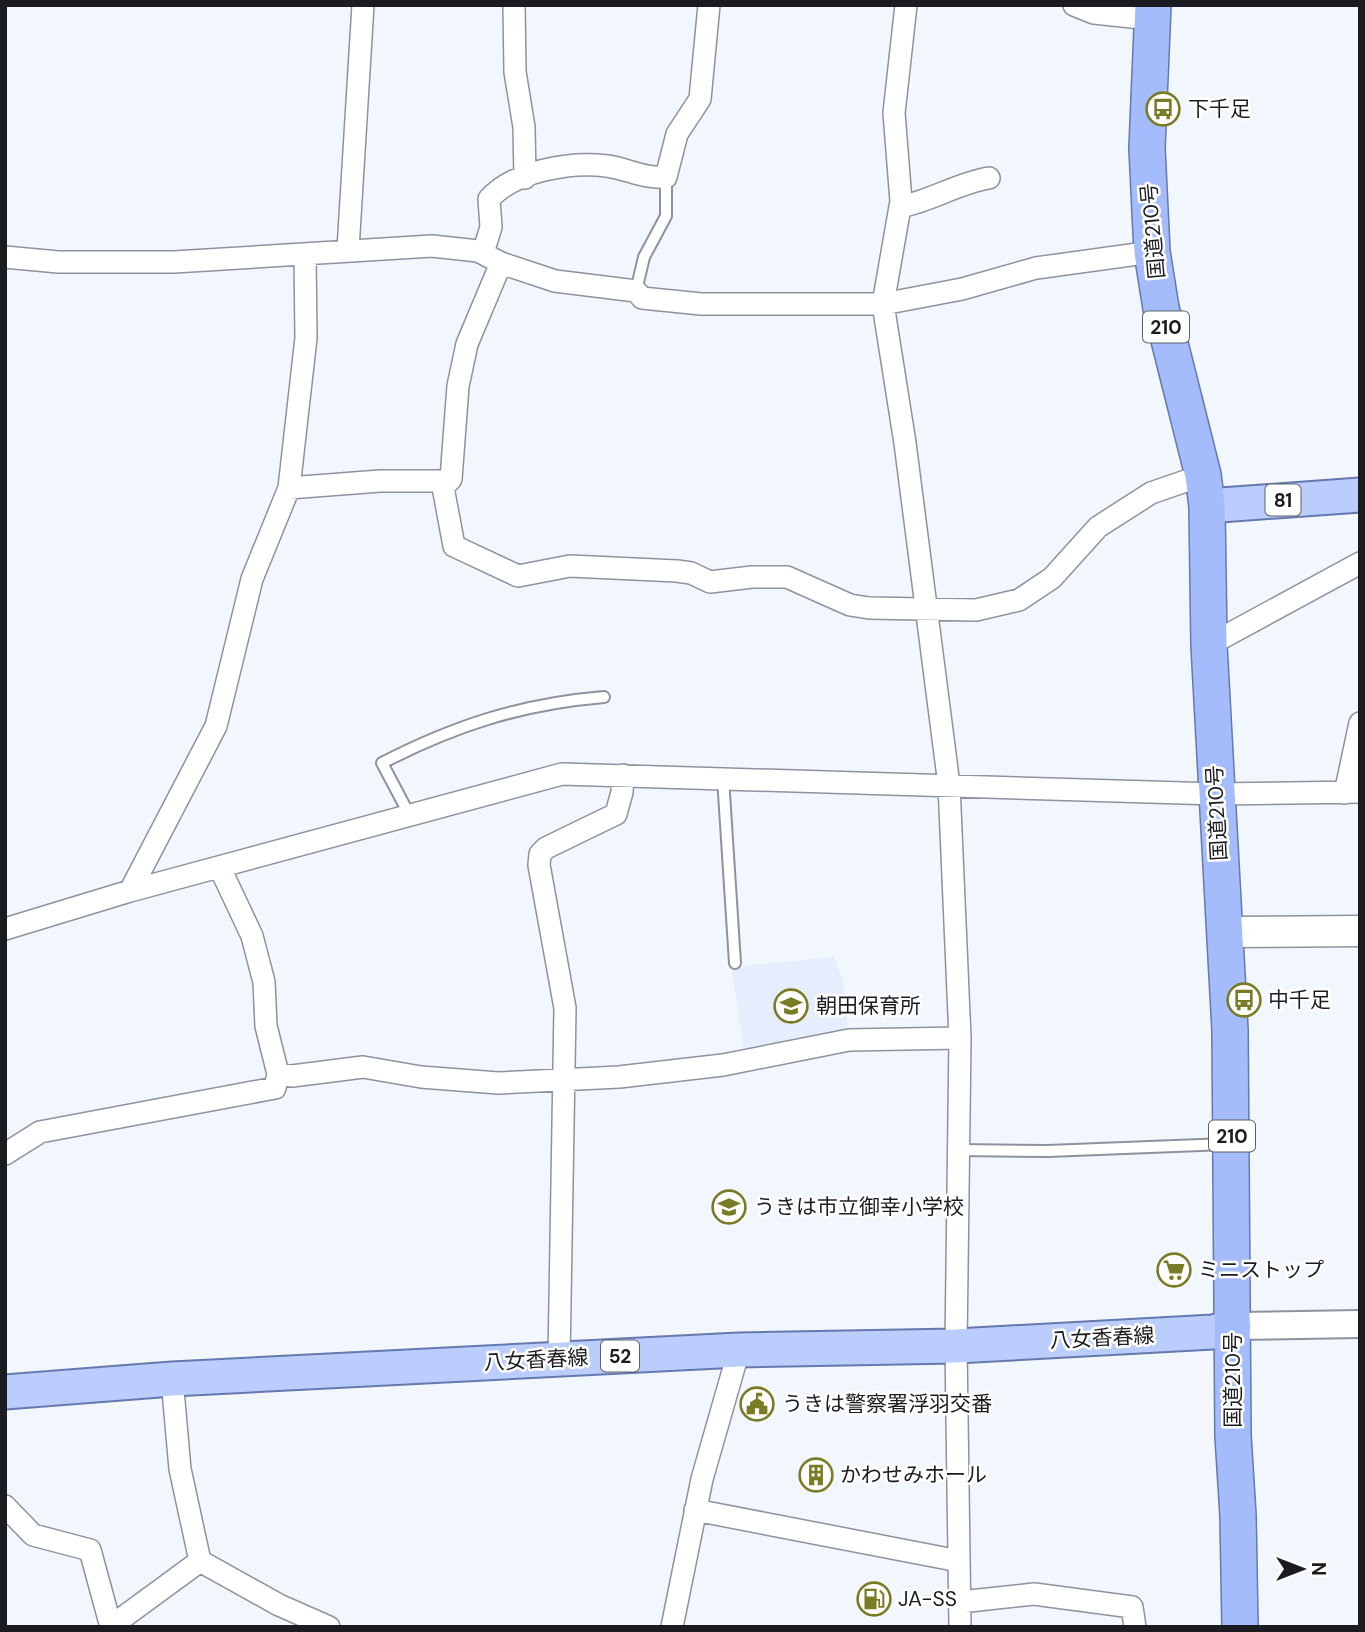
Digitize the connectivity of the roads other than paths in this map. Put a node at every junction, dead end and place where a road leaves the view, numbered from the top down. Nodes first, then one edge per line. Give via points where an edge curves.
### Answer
1 (363, 5) edge
2 (513, 5) edge
3 (709, 5) edge
4 (906, 5) edge
5 (1074, 5) edge
6 (1152, 12) edge
7 (666, 177) junction
8 (525, 178) junction
9 (989, 178) dead end
10 (900, 207) junction
11 (348, 249) junction
12 (1152, 252) junction
13 (305, 256) junction
14 (5, 257) edge
15 (492, 258) junction
16 (636, 291) junction
17 (883, 304) junction
18 (447, 483) junction
19 (289, 488) junction
20 (1205, 490) junction
21 (1360, 495) edge
22 (1360, 563) edge
23 (925, 609) junction
24 (1209, 645) junction
25 (604, 697) dead end
26 (1360, 723) edge
27 (623, 775) junction
28 (723, 778) junction
29 (948, 785) junction
30 (1352, 793) edge
31 (1216, 794) junction
32 (409, 814) junction
33 (220, 868) junction
34 (130, 891) junction
35 (5, 929) edge
36 (1360, 931) edge
37 (1223, 932) junction
38 (735, 963) dead end
39 (960, 1038) junction
40 (278, 1074) junction
41 (566, 1079) junction
42 (1232, 1144) junction
43 (959, 1150) junction
44 (5, 1154) edge
45 (1360, 1324) edge
46 (1234, 1325) junction
47 (956, 1346) junction
48 (739, 1350) junction
49 (559, 1359) junction
50 (172, 1379) junction
51 (5, 1392) edge
52 (5, 1506) edge
53 (695, 1510) junction
54 (200, 1561) junction
55 (959, 1561) junction
56 (960, 1602) junction
57 (110, 1627) edge
58 (329, 1627) edge
59 (672, 1627) edge
60 (960, 1627) edge
61 (1135, 1627) edge
62 (1240, 1627) edge

1 - 11 street
2 - 8 street
3 - 7 street via 700,99 677,134
4 - 10 street via 894,113
5 - 6 street via 1094,13
6 - 12 highway, 国道210号 / 210 via 1147,161
7 - 8 street via 590,165
7 - 16 lane via 666,216 644,257
8 - 15 street via 497,190 489,199
9 - 10 street
10 - 17 street
11 - 13 street
11 - 15 street via 432,246
12 - 17 street via 1036,268
12 - 20 highway, 国道210号 / 210
13 - 14 street via 174,262
13 - 19 street via 306,338
15 - 16 street via 555,281
15 - 18 street via 457,386 451,479
16 - 17 street via 642,298 702,304
17 - 23 street
18 - 19 street via 380,481
18 - 23 street via 443,498 454,546 512,575 570,566 691,572 710,582 752,576 787,578 850,605
19 - 34 street via 252,579 216,726
20 - 21 main road, 81
20 - 23 street via 1152,493 1098,527 1052,578 1019,600 976,610
20 - 24 highway, 国道210号 / 210
22 - 24 street
23 - 29 street
24 - 31 highway, 国道210号 / 210
25 - 32 lane via 481,718 382,763
26 - 30 street
27 - 28 street
27 - 32 street via 562,774
27 - 41 street via 615,814 540,854 565,1008
28 - 29 street
28 - 38 lane
29 - 31 street
29 - 39 street
30 - 31 street
31 - 37 highway, 国道210号 / 210
32 - 33 street
33 - 34 street
33 - 40 street via 252,936
34 - 35 street
36 - 37 main road
37 - 42 highway, 国道210号 / 210
39 - 41 street via 849,1040 723,1065
39 - 43 street
40 - 41 street via 363,1067 498,1083
40 - 44 street via 275,1088 40,1132
41 - 49 street
42 - 43 lane via 1048,1152
42 - 46 highway, 国道210号 / 210
43 - 47 street
45 - 46 street
46 - 47 main road, 八女香春線 / 52 via 1213,1332
46 - 62 highway, 国道210号 / 210
47 - 48 main road, 八女香春線 / 52
47 - 55 street
48 - 49 main road, 八女香春線 / 52
48 - 53 street
49 - 50 main road, 八女香春線 / 52
50 - 51 main road, 八女香春線 / 52
50 - 54 street via 180,1469
52 - 57 street via 33,1535 90,1550
53 - 55 street
53 - 59 street
54 - 57 street
54 - 58 street
55 - 56 street
56 - 60 street
56 - 61 street via 1034,1594 1120,1605 1132,1607

